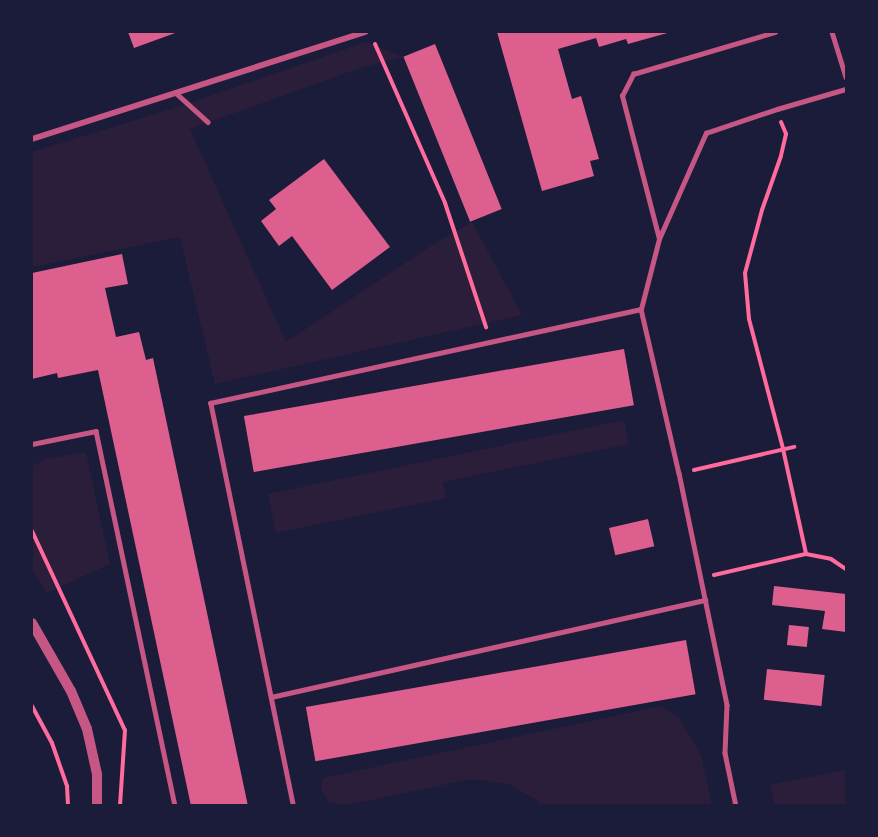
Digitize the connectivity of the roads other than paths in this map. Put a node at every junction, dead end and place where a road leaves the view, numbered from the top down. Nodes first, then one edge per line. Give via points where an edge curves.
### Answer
1 (365, 32) edge
2 (775, 32) edge
3 (832, 32) edge
4 (846, 77) edge
5 (846, 89) edge
6 (176, 93) junction
7 (208, 122) dead end
8 (32, 140) edge
9 (659, 239) junction
10 (641, 309) junction
11 (32, 444) edge
12 (705, 600) junction
13 (32, 623) edge
14 (271, 697) junction
15 (97, 806) edge
16 (175, 806) edge
17 (293, 806) edge
18 (736, 806) edge

1 - 6 street
2 - 9 lane via 633,74 622,96
3 - 4 lane
5 - 9 lane via 706,133
6 - 7 lane
6 - 8 street
9 - 10 lane
10 - 12 lane
10 - 14 lane via 210,404
11 - 16 lane via 96,431
12 - 14 lane
12 - 18 lane via 727,705 725,753
13 - 15 street via 71,691 87,729 97,774
14 - 17 lane

